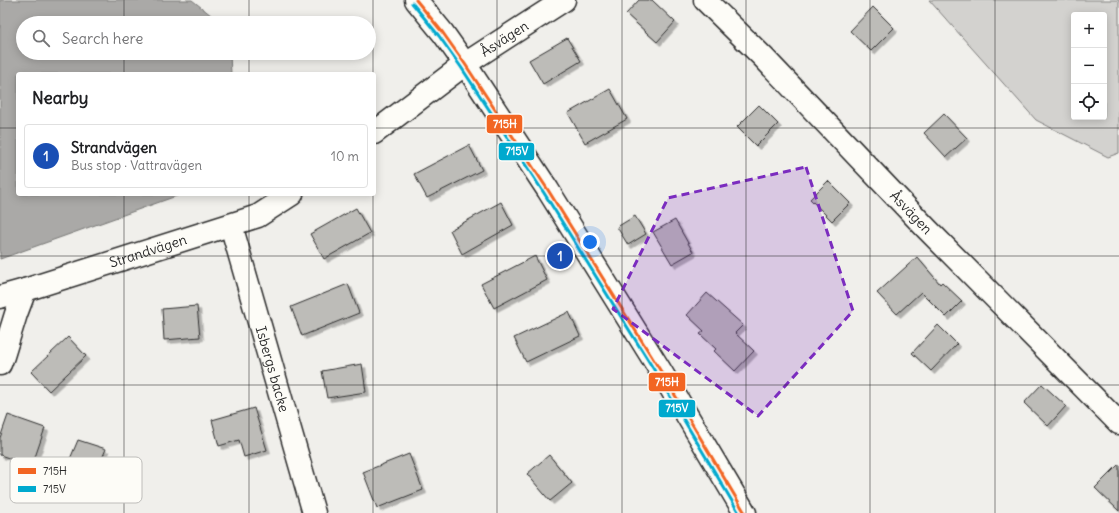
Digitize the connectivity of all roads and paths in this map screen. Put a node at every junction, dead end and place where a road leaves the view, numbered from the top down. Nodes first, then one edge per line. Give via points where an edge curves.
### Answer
1 (416, 0) edge
2 (564, 0) edge
3 (705, 0) edge
4 (465, 64) junction
5 (376, 131) edge
6 (289, 196) edge
7 (231, 225) junction
8 (25, 290) junction
9 (0, 297) edge
10 (0, 364) edge
11 (1119, 423) edge
12 (314, 513) edge
13 (745, 513) edge

1 - 4 street
2 - 4 street, Åsvägen
3 - 11 street, Åsvägen
4 - 5 street
4 - 13 street via 548,190 656,363
6 - 7 street, Strandvägen via 258,216
7 - 8 street, Strandvägen
7 - 12 street, Isbergs backe
8 - 9 street, Strandvägen
8 - 10 street

